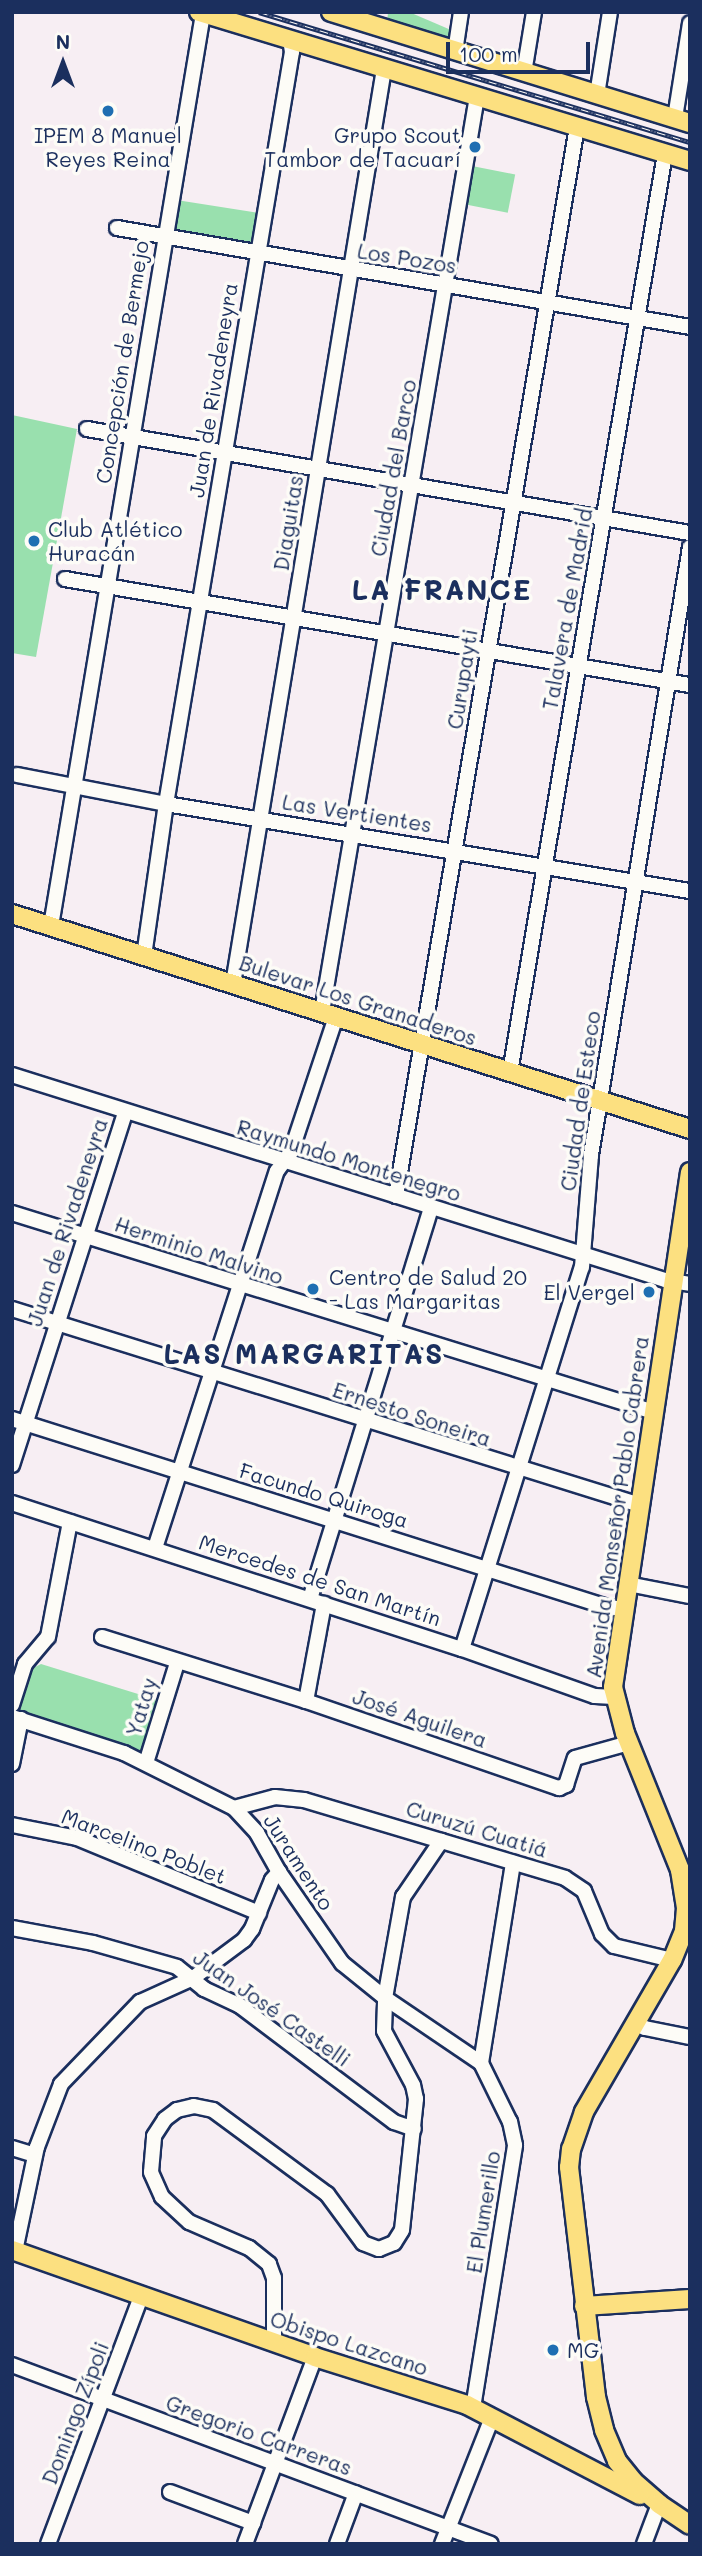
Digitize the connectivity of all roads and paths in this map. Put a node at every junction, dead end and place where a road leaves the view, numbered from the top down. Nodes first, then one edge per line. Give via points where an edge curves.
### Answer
1 (331, 12) edge
2 (461, 12) edge
3 (534, 12) edge
4 (610, 12) edge
5 (202, 13) edge
6 (380, 21) edge
7 (690, 23) edge
8 (290, 40) junction
9 (455, 52) junction
10 (384, 69) junction
11 (524, 73) junction
12 (597, 95) junction
13 (477, 97) junction
14 (682, 121) edge
15 (577, 127) junction
16 (665, 154) junction
17 (690, 161) edge
18 (117, 228) dead end
19 (164, 236) junction
20 (257, 254) junction
21 (351, 270) junction
22 (445, 285) junction
23 (546, 301) junction
24 (636, 317) junction
25 (690, 327) edge
26 (87, 429) dead end
27 (131, 437) junction
28 (224, 452) junction
29 (318, 468) junction
30 (411, 485) junction
31 (512, 502) junction
32 (604, 517) junction
33 (690, 533) edge
34 (690, 547) edge
35 (65, 579) dead end
36 (106, 587) junction
37 (200, 602) junction
38 (294, 617) junction
39 (386, 633) junction
40 (488, 649) junction
41 (579, 666) junction
42 (668, 681) junction
43 (690, 685) edge
44 (17, 775) dead end
45 (72, 786) junction
46 (166, 804) junction
47 (259, 819) junction
48 (352, 833) junction
49 (454, 850) junction
50 (544, 867) junction
51 (635, 882) junction
52 (690, 891) edge
53 (12, 914) edge
54 (51, 926) junction
55 (144, 956) junction
56 (233, 984) junction
57 (329, 1014) junction
58 (422, 1045) junction
59 (510, 1072) junction
60 (12, 1075) edge
61 (599, 1101) junction
62 (124, 1112) junction
63 (690, 1129) edge
64 (283, 1162) junction
65 (690, 1172) edge
66 (396, 1196) junction
67 (431, 1207) junction
68 (12, 1213) edge
69 (85, 1236) junction
70 (583, 1255) junction
71 (682, 1283) edge
72 (239, 1285) junction
73 (12, 1309) edge
74 (57, 1323) junction
75 (394, 1333) junction
76 (212, 1372) junction
77 (547, 1380) junction
78 (654, 1412) junction
79 (19, 1421) edge
80 (367, 1422) junction
81 (12, 1465) edge
82 (519, 1470) junction
83 (180, 1471) junction
84 (12, 1503) edge
85 (640, 1505) junction
86 (336, 1520) junction
87 (70, 1522) junction
88 (155, 1548) junction
89 (488, 1567) junction
90 (628, 1584) junction
91 (690, 1596) edge
92 (317, 1602) junction
93 (624, 1609) junction
94 (102, 1637) dead end
95 (462, 1649) junction
96 (177, 1663) junction
97 (614, 1697) junction
98 (306, 1701) junction
99 (12, 1705) edge
100 (17, 1718) edge
101 (629, 1743) junction
102 (146, 1763) junction
103 (12, 1764) edge
104 (234, 1808) junction
105 (12, 1825) edge
106 (441, 1840) junction
107 (513, 1863) junction
108 (279, 1872) junction
109 (260, 1913) junction
110 (12, 1928) edge
111 (673, 1959) junction
112 (193, 1978) junction
113 (385, 1998) junction
114 (635, 2023) junction
115 (690, 2037) edge
116 (481, 2063) junction
117 (414, 2129) junction
118 (12, 2148) edge
119 (35, 2155) junction
120 (14, 2250) edge
121 (141, 2296) junction
122 (690, 2299) edge
123 (584, 2306) junction
124 (274, 2342) junction
125 (315, 2357) junction
126 (12, 2365) edge
127 (103, 2399) junction
128 (473, 2408) junction
129 (491, 2420) junction
130 (614, 2455) junction
131 (277, 2464) junction
132 (594, 2473) junction
133 (170, 2491) dead end
134 (356, 2493) junction
135 (659, 2504) junction
136 (253, 2523) junction
137 (690, 2525) edge
138 (448, 2528) junction
139 (48, 2544) edge
140 (245, 2544) edge
141 (337, 2544) edge
142 (442, 2544) edge
143 (491, 2544) edge
144 (644, 2544) edge

1 - 6 main road
2 - 9 street
3 - 11 street
4 - 12 street
5 - 8 main road
5 - 19 street, Concepción de Bermejo
6 - 9 main road
7 - 14 street
8 - 10 main road
8 - 20 street, Juan de Rivadeneyra via 292,52
9 - 11 main road
10 - 13 main road
10 - 21 street, Diaguitas
11 - 12 main road
12 - 14 main road
13 - 15 main road
13 - 22 street, Ciudad del Barco
15 - 16 main road
15 - 23 street, Curupayti
16 - 17 main road
16 - 24 street, Talavera de Madrid
18 - 19 street, Los Pozos
19 - 20 street, Los Pozos
19 - 27 street, Concepción de Bermejo
20 - 21 street, Los Pozos
20 - 28 street, Juan de Rivadeneyra
21 - 22 street, Los Pozos
21 - 29 street, Diaguitas
22 - 23 street, Los Pozos
22 - 30 street, Ciudad del Barco
23 - 24 street, Los Pozos
23 - 31 street, Curupayti
24 - 25 street, Los Pozos
24 - 32 street, Talavera de Madrid
26 - 27 street
27 - 28 street
27 - 36 street, Concepción de Bermejo
28 - 29 street
28 - 37 street, Juan de Rivadeneyra
29 - 30 street
29 - 38 street, Diaguitas
30 - 31 street
30 - 39 street, Ciudad del Barco
31 - 32 street
31 - 40 street, Curupayti
32 - 33 street
32 - 41 street, Talavera de Madrid
34 - 42 street, Ciudad de Esteco
35 - 36 street
36 - 37 street
36 - 45 street, Concepción de Bermejo
37 - 38 street
37 - 46 street, Juan de Rivadeneyra
38 - 39 street
38 - 47 street, Diaguitas
39 - 40 street
39 - 48 street, Ciudad del Barco
40 - 41 street
40 - 49 street, Curupayti
41 - 42 street
41 - 50 street, Talavera de Madrid
42 - 43 street
42 - 51 street, Ciudad de Esteco
44 - 45 street, Las Vertientes
45 - 46 street, Las Vertientes
45 - 54 street, Concepción de Bermejo
46 - 47 street, Las Vertientes
46 - 55 street, Juan de Rivadeneyra
47 - 48 street, Las Vertientes
47 - 56 street, Diaguitas
48 - 49 street, Las Vertientes
48 - 57 street, Ciudad del Barco
49 - 50 street, Las Vertientes
49 - 58 street, Curupayti
50 - 51 street, Las Vertientes
50 - 59 street, Talavera de Madrid
51 - 52 street, Las Vertientes
51 - 61 street, Ciudad de Esteco
53 - 54 main road, Bulevar Los Granaderos
54 - 55 main road, Bulevar Los Granaderos
55 - 56 main road, Bulevar Los Granaderos
56 - 57 main road, Bulevar Los Granaderos
57 - 58 main road, Bulevar Los Granaderos
57 - 64 street, Ciudad del Barco via 291,1152
58 - 59 main road, Bulevar Los Granaderos
58 - 66 street, Curupayti
59 - 61 main road, Bulevar Los Granaderos
60 - 62 street, Raymundo Montenegro
61 - 63 main road, Bulevar Los Granaderos
61 - 70 street, Ciudad de Esteco
62 - 64 street, Raymundo Montenegro
62 - 69 street, Juan de Rivadeneyra
64 - 66 street, Raymundo Montenegro
64 - 72 street, Ciudad del Barco
65 - 71 main road, Avenida Monseñor Pablo Cabrera
66 - 67 street, Raymundo Montenegro
67 - 70 street, Raymundo Montenegro
67 - 75 street
68 - 69 street, Herminio Malvino
69 - 72 street, Herminio Malvino
69 - 74 street, Juan de Rivadeneyra
70 - 71 street, Raymundo Montenegro
70 - 77 street, Ciudad de Esteco
71 - 78 main road, Avenida Monseñor Pablo Cabrera
72 - 75 street, Herminio Malvino
72 - 76 street, Ciudad del Barco
73 - 74 street, Ernesto Soneira
74 - 76 street, Ernesto Soneira
74 - 79 street, Juan de Rivadeneyra
75 - 77 street, Herminio Malvino
75 - 80 street
76 - 80 street, Ernesto Soneira
76 - 83 street, Ciudad del Barco
77 - 78 street, Herminio Malvino
77 - 82 street, Ciudad de Esteco
78 - 85 main road, Avenida Monseñor Pablo Cabrera
79 - 81 street, Juan de Rivadeneyra
79 - 83 street, Facundo Quiroga
80 - 82 street, Ernesto Soneira
80 - 86 street
82 - 85 street, Ernesto Soneira
82 - 89 street, Ciudad de Esteco
83 - 86 street, Facundo Quiroga
83 - 88 street, Ciudad del Barco
84 - 87 street, Mercedes de San Martín
85 - 90 main road, Avenida Monseñor Pablo Cabrera
86 - 89 street, Facundo Quiroga
86 - 92 street
87 - 88 street, Mercedes de San Martín
87 - 99 street via 48,1637 25,1664
88 - 92 street, Mercedes de San Martín
89 - 93 street, Facundo Quiroga
89 - 95 street, Ciudad de Esteco
90 - 91 street
90 - 93 main road, Avenida Monseñor Pablo Cabrera
92 - 95 street, Mercedes de San Martín
92 - 98 street
93 - 97 main road, Avenida Monseñor Pablo Cabrera
94 - 96 street, José Aguilera
95 - 97 street, Mercedes de San Martín via 595,1696
96 - 98 street, José Aguilera
96 - 102 street, Yatay
97 - 101 main road, Avenida Monseñor Pablo Cabrera
98 - 101 street, José Aguilera via 559,1788 566,1785 575,1758
100 - 102 street, Juramento
100 - 103 street
101 - 111 main road, Avenida Monseñor Pablo Cabrera via 683,1881 684,1931
102 - 104 street, Juramento
104 - 106 street, Curuzú Cuatiá via 288,1797
104 - 108 street, Juramento via 252,1827
105 - 109 street, Marcelino Poblet via 77,1838
106 - 107 street, Curuzú Cuatiá
106 - 113 street via 403,1897
107 - 111 street, Curuzú Cuatiá via 575,1882 614,1946
107 - 116 street
108 - 109 street
108 - 113 street, Juramento via 336,1956
109 - 112 street via 244,1940
110 - 112 street, Juan José Castelli via 152,1959
111 - 114 main road, Avenida Monseñor Pablo Cabrera
112 - 117 street, Juan José Castelli via 204,1989 240,2006 394,2122
112 - 119 street via 139,2001 68,2076 57,2090
113 - 116 street, Juramento
113 - 117 street via 384,2031 416,2093
114 - 115 street
114 - 123 main road, Avenida Monseñor Pablo Cabrera via 584,2112 570,2149
116 - 128 street, El Plumerillo via 510,2122 515,2145
117 - 124 street via 402,2230 394,2243 379,2249 358,2237 327,2194 220,2114 187,2107 159,2127 150,2162 162,2197 189,2222 250,2248 269,2264 274,2278
118 - 119 street
119 - 120 street
120 - 121 main road, Obispo Lazcano
121 - 124 main road, Obispo Lazcano
121 - 127 street, Domingo Zípoli
122 - 123 main road
123 - 130 main road, Avenida Monseñor Pablo Cabrera via 597,2405
124 - 125 main road, Obispo Lazcano
125 - 128 main road, Obispo Lazcano
125 - 131 street
126 - 127 street, Gregorio Carreras
127 - 131 street, Gregorio Carreras
127 - 139 street, Domingo Zípoli
128 - 129 main road, Obispo Lazcano
129 - 132 main road, Obispo Lazcano
129 - 138 street
130 - 132 main road via 610,2469
130 - 135 main road, Avenida Monseñor Pablo Cabrera
131 - 134 street, Gregorio Carreras
131 - 136 street
132 - 135 main road, Obispo Lazcano
133 - 136 street
134 - 138 street, Gregorio Carreras
134 - 141 street
135 - 137 main road, Avenida Monseñor Pablo Cabrera
135 - 144 street
136 - 140 street
138 - 142 street
138 - 143 street, Gregorio Carreras

